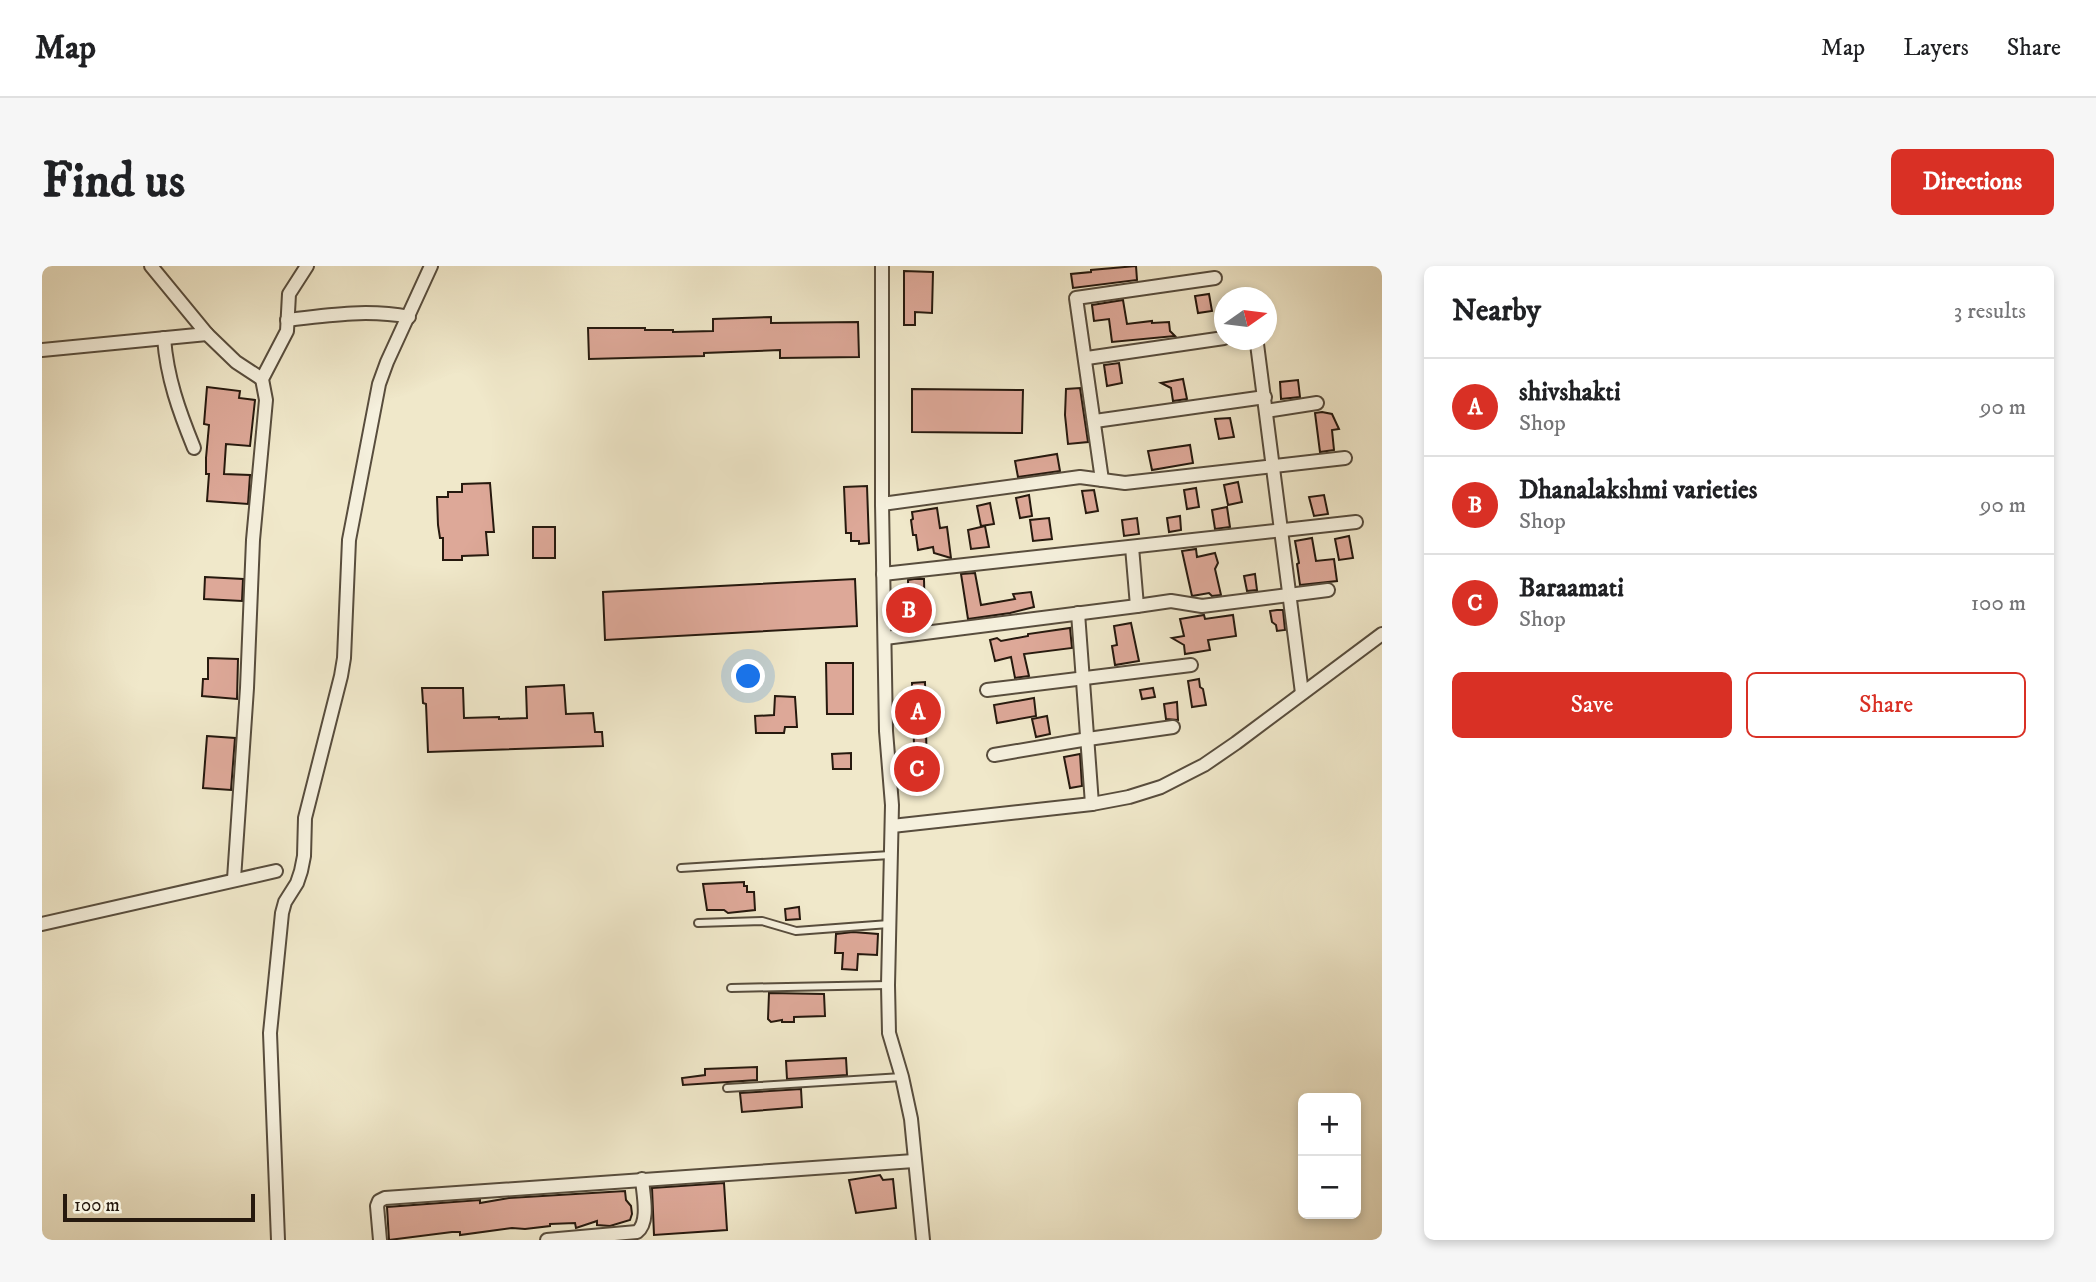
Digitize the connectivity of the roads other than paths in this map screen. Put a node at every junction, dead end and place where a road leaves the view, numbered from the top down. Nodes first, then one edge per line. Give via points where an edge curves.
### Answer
1 (151, 266) edge
2 (307, 266) edge
3 (431, 266) edge
4 (882, 266) edge
5 (1215, 278) dead end
6 (408, 317) junction
7 (288, 320) junction
8 (207, 334) junction
9 (164, 338) junction
10 (1214, 339) edge
11 (42, 350) edge
12 (1257, 350) edge
13 (1087, 358) junction
14 (261, 379) junction
15 (1265, 397) junction
16 (1317, 403) dead end
17 (1266, 411) junction
18 (1095, 421) junction
19 (194, 448) dead end
20 (1345, 458) dead end
21 (1274, 466) junction
22 (1102, 480) junction
23 (882, 504) junction
24 (1356, 522) dead end
25 (1281, 530) junction
26 (1132, 547) junction
27 (883, 574) junction
28 (1328, 590) dead end
29 (1290, 595) junction
30 (1137, 606) junction
31 (1078, 613) junction
32 (1382, 634) edge
33 (884, 638) junction
34 (1191, 665) dead end
35 (1083, 678) junction
36 (987, 690) dead end
37 (1302, 693) junction
38 (1173, 727) dead end
39 (1088, 738) junction
40 (994, 755) dead end
41 (1092, 804) junction
42 (892, 826) junction
43 (890, 855) junction
44 (681, 868) dead end
45 (276, 871) dead end
46 (234, 880) junction
47 (698, 923) dead end
48 (42, 924) edge
49 (891, 924) junction
50 (888, 985) junction
51 (731, 988) dead end
52 (902, 1076) junction
53 (727, 1088) dead end
54 (914, 1161) junction
55 (642, 1179) junction
56 (278, 1240) edge
57 (380, 1240) edge
58 (547, 1240) edge
59 (923, 1240) edge

1 - 8 street
2 - 7 street via 289,294
3 - 6 street
4 - 23 street
5 - 13 street via 1076,298
6 - 7 street via 386,312 345,313
6 - 56 street via 387,362 374,409 349,540 341,676 305,818 301,871 282,913 270,1033
7 - 14 street via 284,338
8 - 9 street
8 - 14 street
9 - 11 street
9 - 19 street via 169,379
10 - 13 street
12 - 15 street
13 - 18 street
14 - 46 street via 266,400 253,540
15 - 17 street
15 - 18 street
16 - 17 street
17 - 21 street
18 - 22 street
20 - 21 street
21 - 22 street via 1125,482
21 - 25 street
22 - 23 street via 1080,477
23 - 27 street
24 - 25 street
25 - 26 street
25 - 29 street
26 - 27 street
26 - 30 street
27 - 33 street
28 - 29 street
29 - 30 street via 1202,606 1171,601
29 - 37 street
30 - 31 street
31 - 33 street
31 - 35 street
32 - 37 street
33 - 42 street
34 - 35 street
35 - 36 street
35 - 39 street
37 - 41 street via 1204,765 1161,787
38 - 39 street
39 - 40 street
39 - 41 street
41 - 42 street
42 - 43 street
43 - 44 lane
43 - 49 street
45 - 46 street
46 - 48 street
47 - 49 lane via 762,921 796,930
49 - 50 street
50 - 51 lane
50 - 52 street via 889,1033
52 - 53 lane
52 - 54 street
54 - 55 street
54 - 59 street
55 - 57 street via 385,1198 377,1206
55 - 58 street via 642,1228

